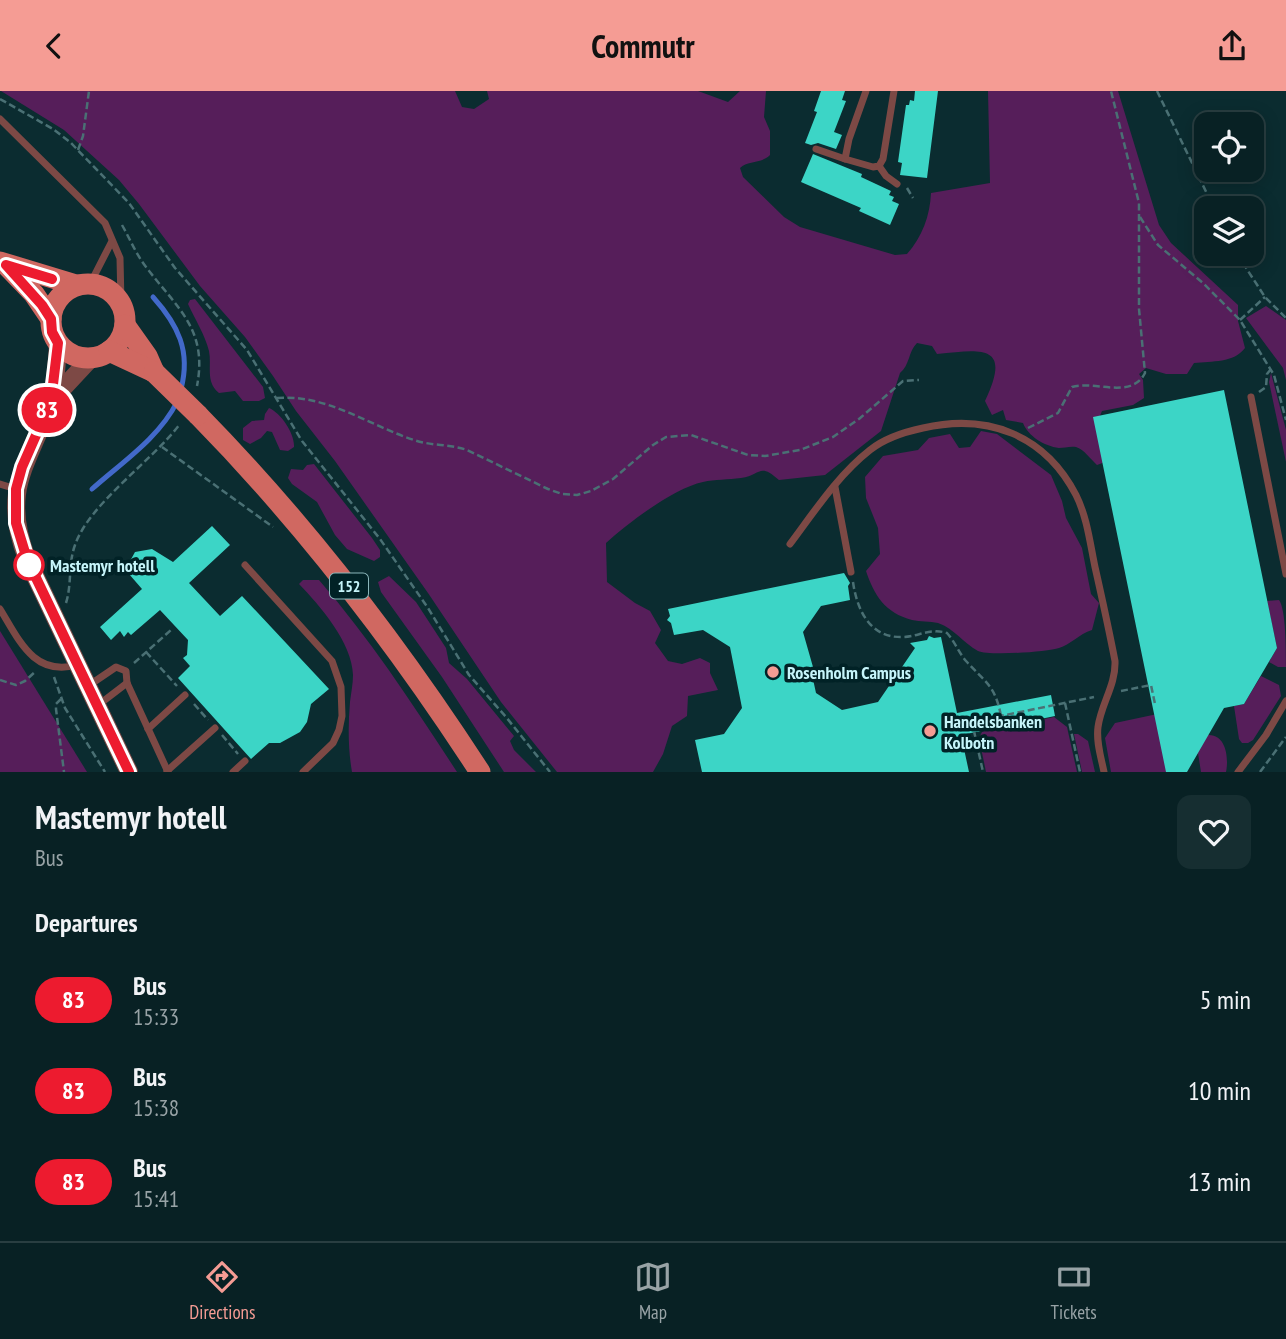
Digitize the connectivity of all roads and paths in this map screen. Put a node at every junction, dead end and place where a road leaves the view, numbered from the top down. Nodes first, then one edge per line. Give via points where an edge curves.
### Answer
1 (89, 91) edge
2 (866, 91) edge
3 (894, 91) edge
4 (1111, 91) edge
5 (1157, 91) edge
6 (0, 99) edge
7 (0, 119) edge
8 (816, 149) dead end
9 (78, 150) junction
10 (845, 159) junction
11 (879, 166) junction
12 (897, 184) dead end
13 (1208, 196) edge
14 (1140, 216) junction
15 (122, 225) dead end
16 (112, 241) junction
17 (3, 263) edge
18 (1245, 266) edge
19 (83, 284) junction
20 (1265, 297) junction
21 (121, 303) junction
22 (1286, 318) edge
23 (51, 319) junction
24 (1240, 320) junction
25 (125, 325) junction
26 (58, 343) junction
27 (101, 354) junction
28 (1271, 369) junction
29 (155, 372) junction
30 (919, 380) dead end
31 (1266, 382) dead end
32 (196, 392) dead end
33 (1251, 397) dead end
34 (277, 398) junction
35 (51, 401) junction
36 (191, 417) junction
37 (1286, 420) edge
38 (1015, 433) junction
39 (161, 447) junction
40 (8, 486) edge
41 (835, 487) junction
42 (273, 527) dead end
43 (790, 544) dead end
44 (245, 565) dead end
45 (851, 572) joint
46 (1286, 573) edge
47 (64, 608) dead end
48 (0, 609) edge
49 (171, 630) dead end
50 (146, 652) junction
51 (40, 663) junction
52 (78, 665) junction
53 (126, 671) junction
54 (0, 680) edge
55 (55, 680) dead end
56 (127, 683) junction
57 (88, 687) junction
58 (185, 695) junction
59 (61, 699) junction
60 (1286, 701) edge
61 (1065, 703) dead end
62 (97, 706) junction
63 (1054, 706) dead end
64 (1001, 716) junction
65 (972, 722) junction
66 (966, 723) dead end
67 (215, 728) junction
68 (148, 729) junction
69 (1286, 737) edge
70 (245, 761) joint
71 (168, 771) edge
72 (64, 772) edge
73 (105, 772) edge
74 (129, 772) edge
75 (233, 772) edge
76 (303, 772) edge
77 (480, 772) edge
78 (550, 772) edge
79 (983, 772) edge
80 (1080, 772) edge
81 (1104, 772) edge
82 (1238, 772) edge
83 (1260, 772) edge

1 - 9 path
2 - 10 lane
3 - 11 lane
4 - 14 path
5 - 13 path
6 - 9 path via 53,129
7 - 16 lane via 101,219
8 - 10 lane
9 - 34 path via 140,216 175,268 247,349
10 - 11 lane
11 - 12 lane
14 - 24 path via 1158,245
14 - 38 path via 1139,310 1146,366 1141,382 1117,387 1075,386 1052,418
15 - 32 path via 141,261 176,301 193,329 199,360
16 - 19 lane
16 - 21 lane via 120,258
17 - 19 main road
17 - 23 main road
18 - 20 path
19 - 21 main road via 108,289
19 - 23 main road via 68,289 56,302
20 - 22 path
20 - 24 path
21 - 25 main road, 152
23 - 26 main road
24 - 28 path
25 - 27 main road via 122,335
25 - 29 main road, 152
26 - 27 main road, 152 via 77,356
26 - 35 street
27 - 29 main road, 152
27 - 35 street
28 - 31 path
28 - 37 path
29 - 36 main road, 152, bridge
30 - 34 path via 903,381 859,419 800,450 765,456 691,435 666,437 613,479 577,495 548,489 467,450 413,440 313,399
33 - 46 lane
34 - 78 path via 302,441 399,565 469,675
35 - 40 street via 22,467
36 - 39 path
36 - 77 main road, 152 via 270,491 354,592
38 - 41 lane via 966,422 905,432 872,449
38 - 81 lane via 1059,469 1077,498 1087,527 1115,661 1097,731
39 - 42 path
39 - 47 path via 85,525 72,555
40 - 52 street via 23,551
41 - 43 lane
41 - 45 lane
44 - 76 lane via 332,661 341,687 340,730
45 - 64 path via 861,614 877,631 904,637 930,631 947,633 990,685
48 - 51 lane
49 - 50 path
50 - 53 path
50 - 58 path
51 - 52 lane via 62,668
51 - 54 path via 16,685
52 - 57 street
53 - 56 lane
53 - 57 lane via 116,667
55 - 59 path
56 - 62 lane
56 - 68 lane
57 - 62 street
58 - 67 path
58 - 68 lane
59 - 72 path via 56,709
59 - 73 path
60 - 82 lane
61 - 80 path
62 - 74 street
63 - 64 path
64 - 65 path
65 - 66 path
65 - 79 path
67 - 70 path
67 - 71 lane
68 - 71 lane
69 - 83 path
70 - 75 lane

